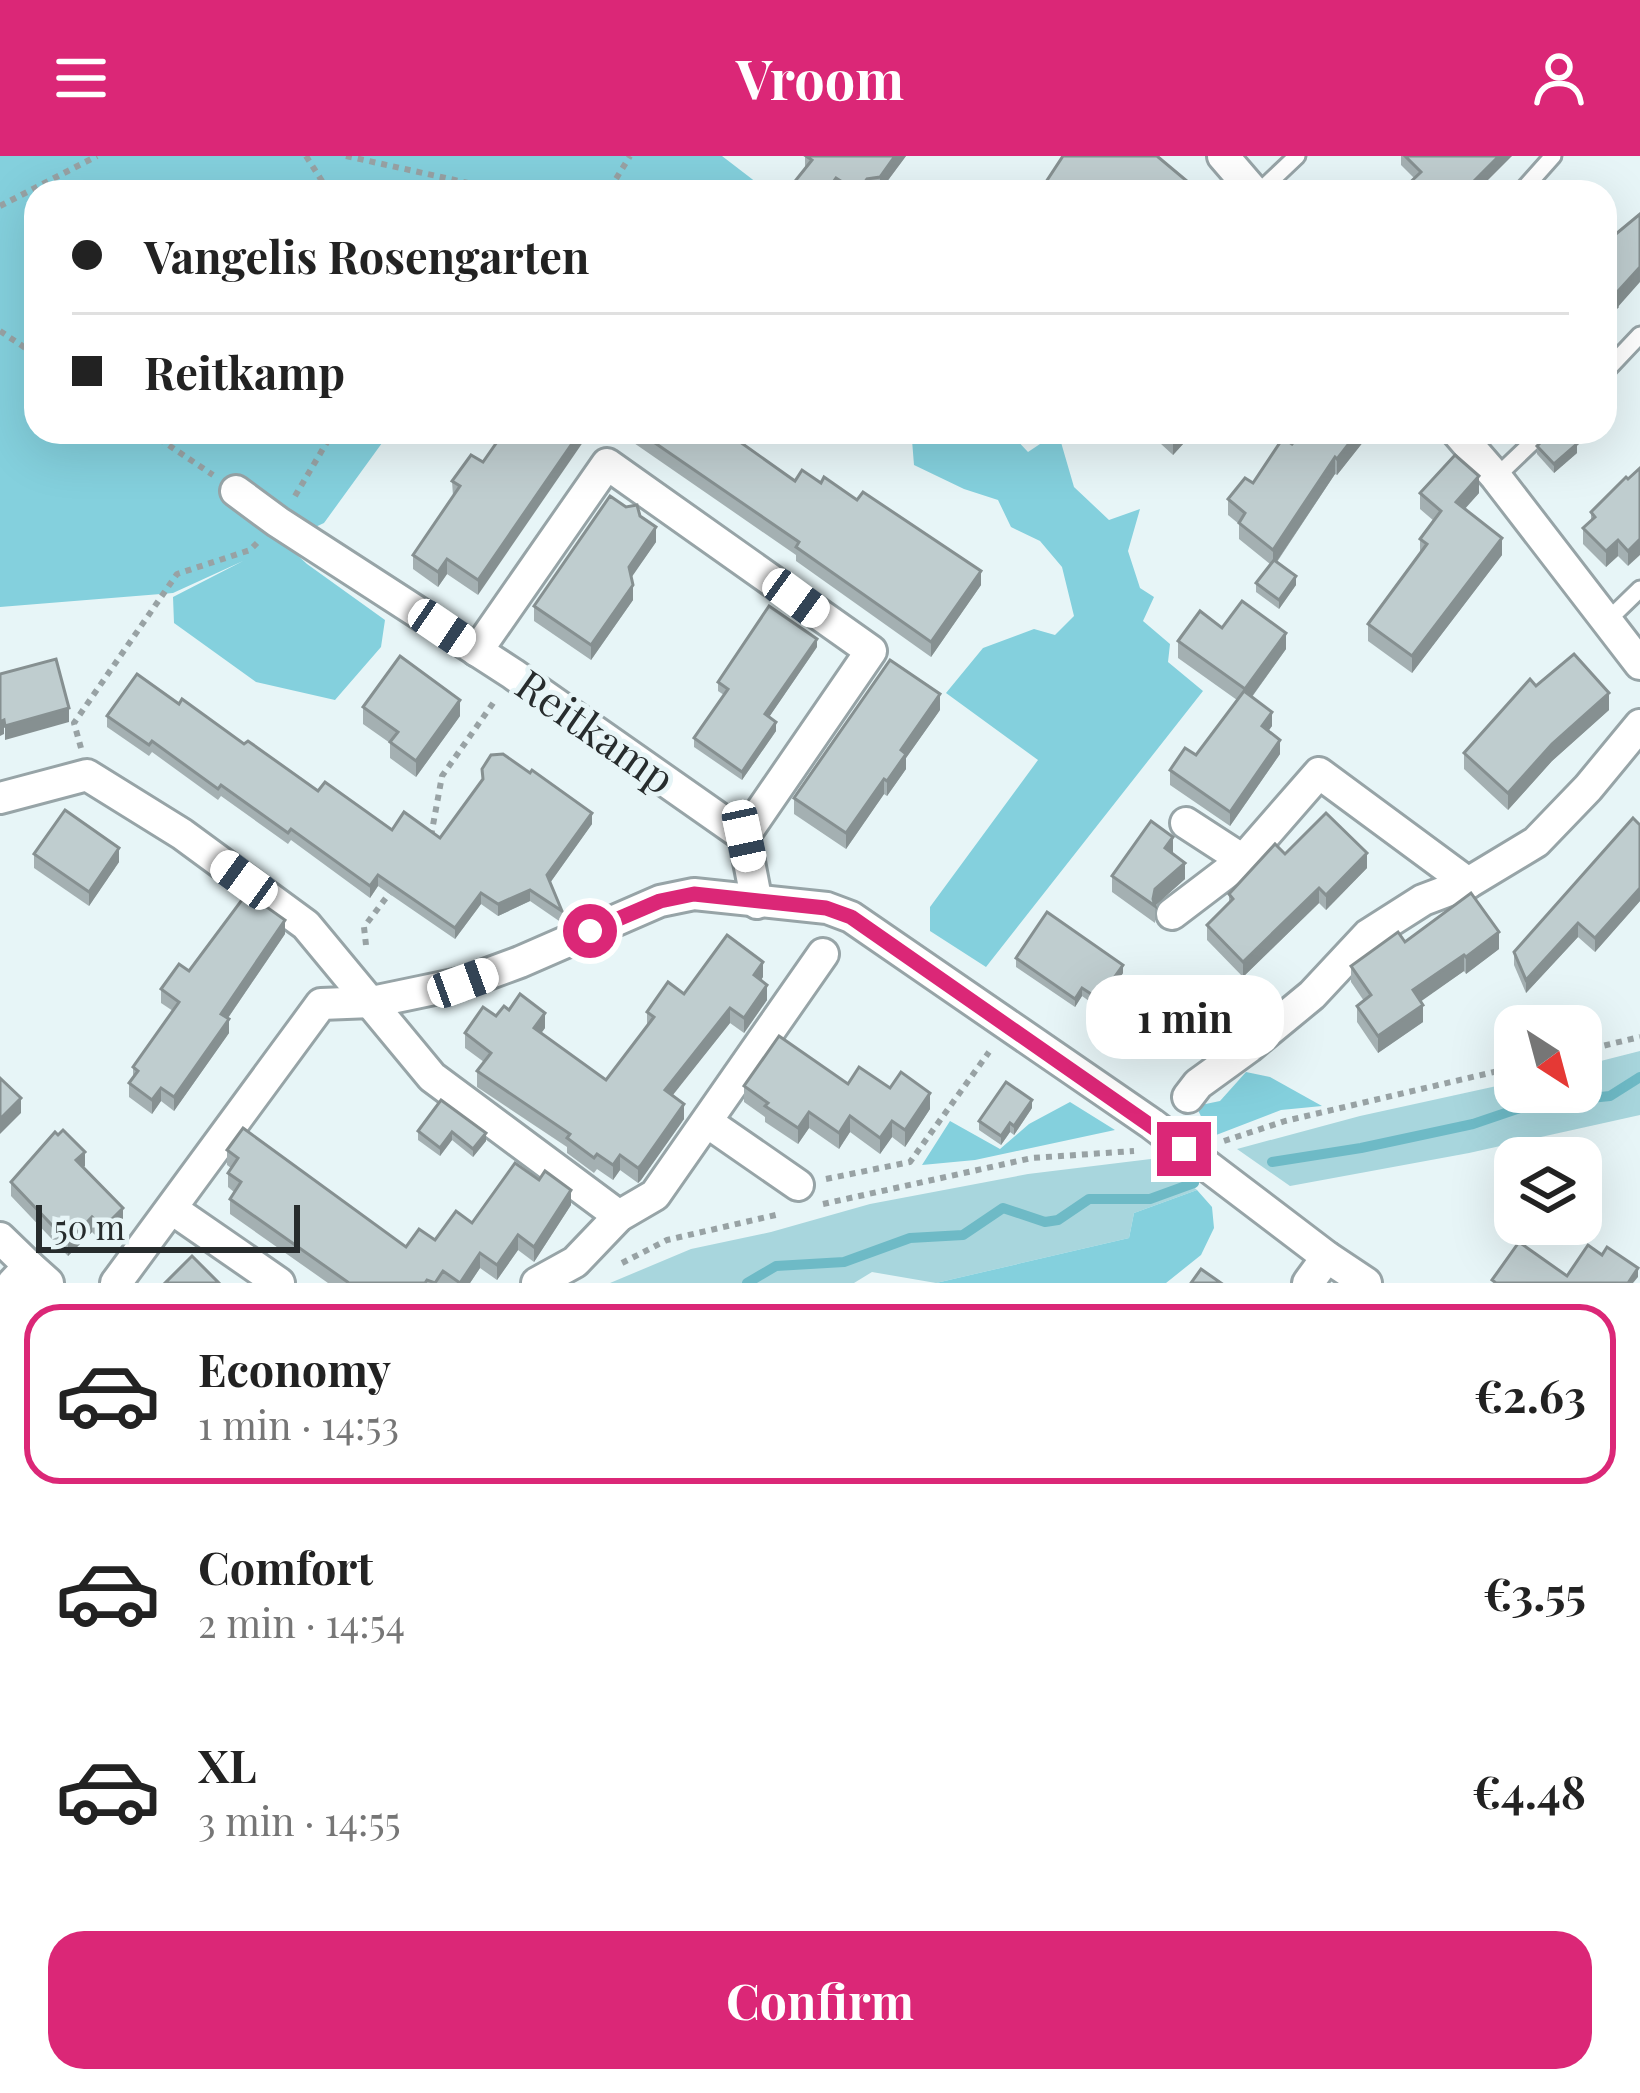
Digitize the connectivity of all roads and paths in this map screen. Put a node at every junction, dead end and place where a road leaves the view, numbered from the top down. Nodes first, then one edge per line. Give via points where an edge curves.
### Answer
1 (97, 156) edge
2 (346, 156) edge
3 (1223, 156) edge
4 (1298, 156) edge
5 (1553, 156) edge
6 (50, 180) edge
7 (451, 180) edge
8 (1245, 180) edge
9 (1270, 180) edge
10 (1532, 180) edge
11 (1640, 335) edge
12 (1617, 359) edge
13 (167, 444) edge
14 (326, 444) edge
15 (1467, 444) edge
16 (1530, 444) edge
17 (1496, 477) junction
18 (236, 491) joint
19 (278, 522) junction
20 (1640, 590) edge
21 (1607, 621) junction
22 (477, 652) junction
23 (1640, 664) edge
24 (513, 674) junction
25 (1640, 725) edge
26 (87, 775) junction
27 (0, 798) edge
28 (1186, 823) dead end
29 (744, 836) junction
30 (431, 839) edge
31 (1243, 860) junction
32 (404, 874) edge
33 (1468, 883) junction
34 (757, 903) junction
35 (1172, 914) dead end
36 (366, 946) dead end
37 (823, 954) dead end
38 (372, 1002) junction
39 (1009, 1025) junction
40 (1640, 1037) edge
41 (1602, 1046) edge
42 (1494, 1071) edge
43 (1188, 1097) dead end
44 (707, 1122) junction
45 (1184, 1149) junction
46 (798, 1202) junction
47 (172, 1210) junction
48 (619, 1216) junction
49 (0, 1238) edge
50 (1328, 1257) junction
51 (619, 1265) dead end
52 (30, 1278) edge
53 (116, 1283) edge
54 (279, 1283) edge
55 (537, 1283) edge
56 (1308, 1283) edge
57 (1366, 1283) edge

1 - 6 path
2 - 7 path
3 - 8 street
4 - 9 lane
5 - 10 lane
11 - 12 lane
13 - 18 path
14 - 19 path
15 - 17 street
16 - 17 lane
17 - 21 street
18 - 19 street, Reitkamp
19 - 22 street, Reitkamp
19 - 26 path via 250,550 177,574 74,723
20 - 21 lane
21 - 23 street
22 - 24 street, Reitkamp
22 - 29 street via 607,464 871,651
24 - 29 street, Reitkamp
24 - 30 path via 442,776
25 - 33 street via 1536,842
26 - 27 street
26 - 38 street via 306,925
28 - 31 street
29 - 34 street
31 - 33 street via 1318,773
31 - 35 street
32 - 36 path via 364,927
33 - 43 street via 1368,935 1312,995
34 - 38 street via 694,894 660,901 463,983
34 - 39 street via 851,917
37 - 44 street
38 - 47 street via 321,1004
38 - 48 street via 432,1077
39 - 45 street
39 - 46 path via 910,1162
40 - 41 path
42 - 45 path
44 - 46 street
44 - 48 street via 655,1195
45 - 46 path via 1032,1158
45 - 50 street
46 - 51 path via 667,1240
47 - 53 street
47 - 54 street
48 - 55 street via 575,1262
49 - 52 street
50 - 56 street
50 - 57 street

